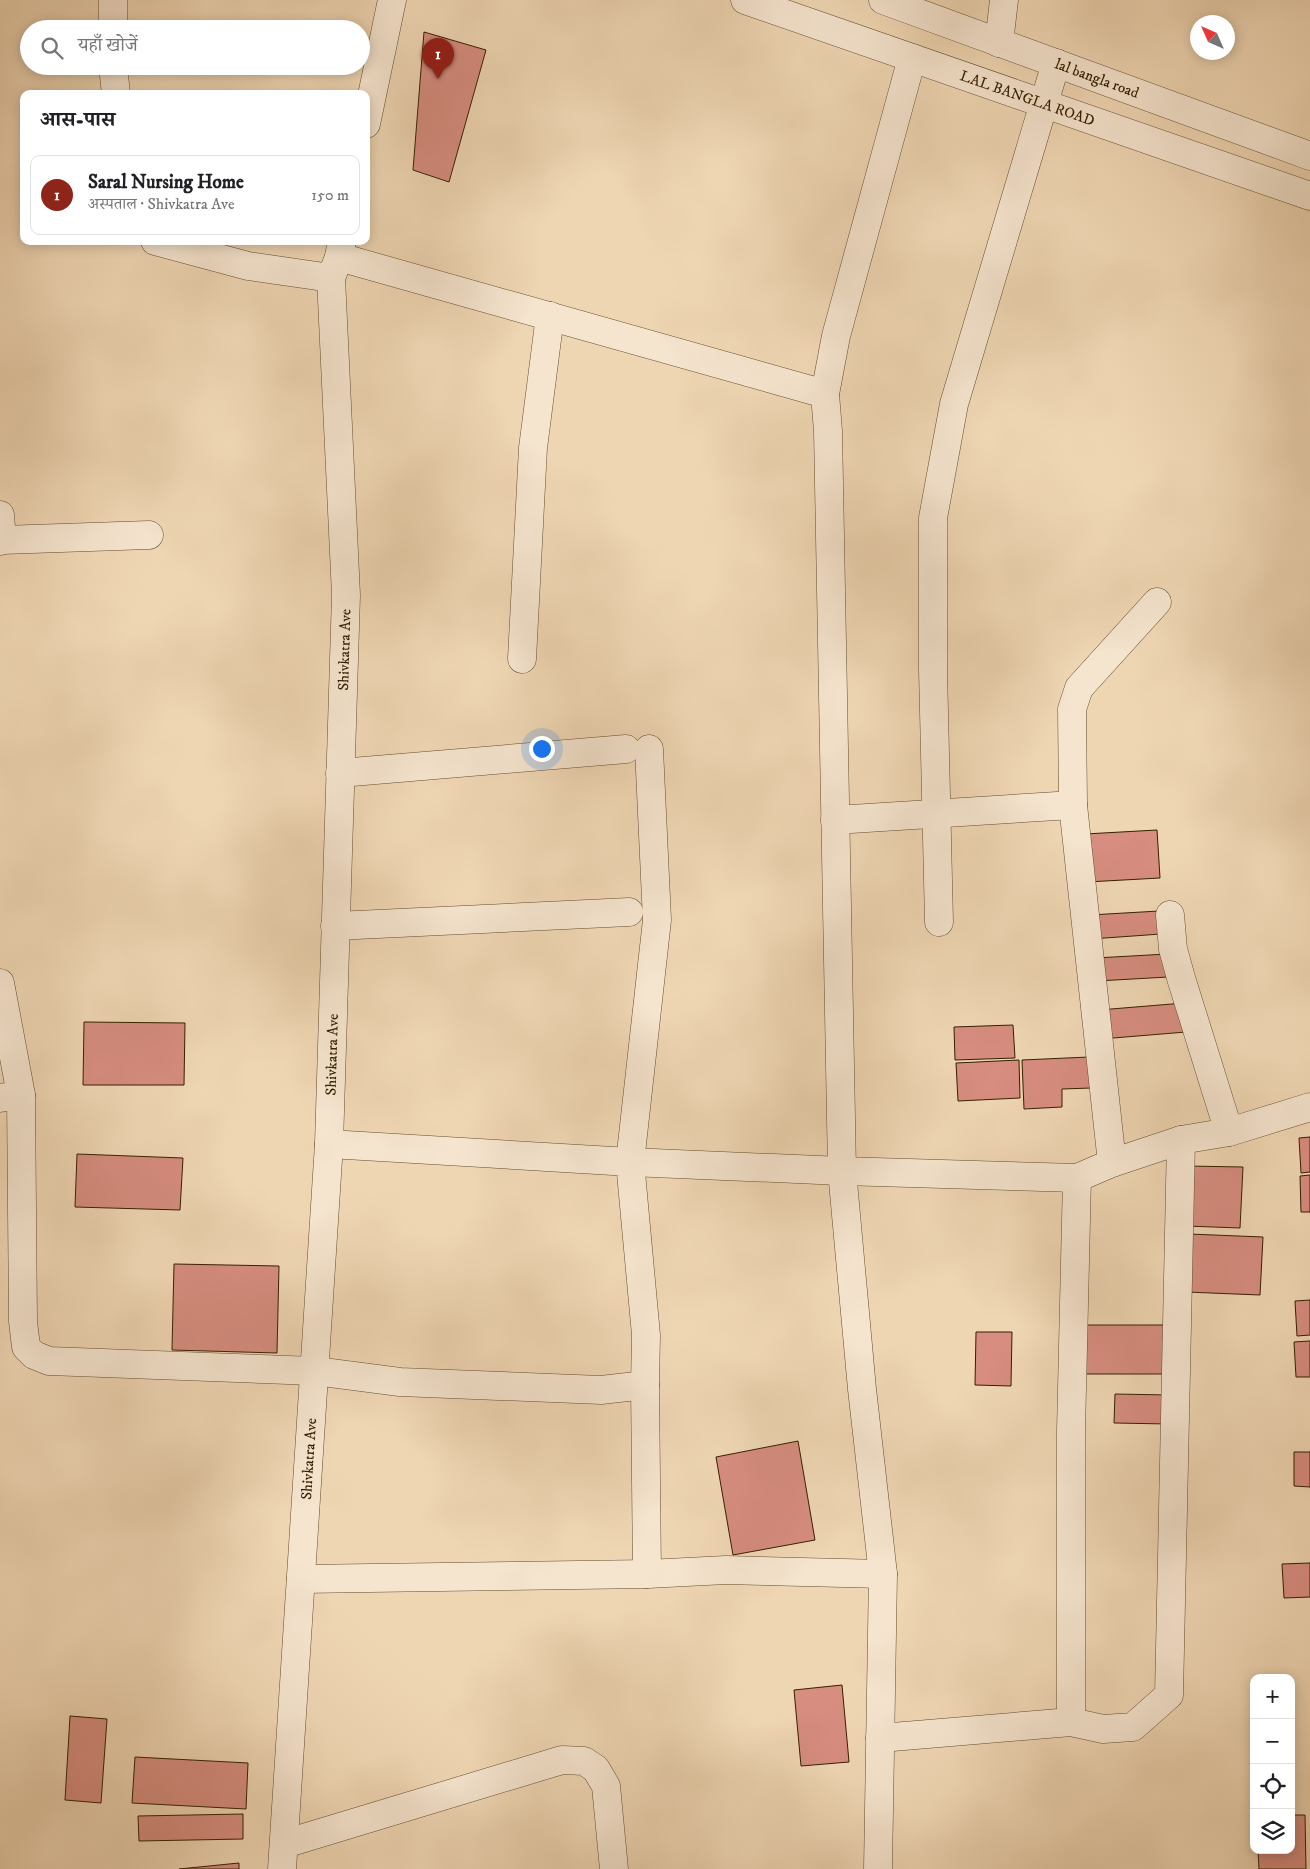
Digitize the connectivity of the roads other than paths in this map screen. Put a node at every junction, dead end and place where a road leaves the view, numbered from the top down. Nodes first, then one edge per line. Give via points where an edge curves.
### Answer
1 (113, 0) edge
2 (392, 0) edge
3 (745, 0) edge
4 (883, 0) edge
5 (1004, 0) edge
6 (113, 20) edge
7 (999, 43) junction
8 (912, 58) junction
9 (1056, 63) junction
10 (114, 75) edge
11 (116, 90) edge
12 (1044, 104) junction
13 (370, 105) edge
14 (1310, 156) edge
15 (1310, 196) edge
16 (170, 245) edge
17 (338, 259) edge
18 (550, 316) junction
19 (825, 394) junction
20 (1, 532) edge
21 (149, 535) dead end
22 (1157, 602) dead end
23 (522, 659) dead end
24 (340, 773) junction
25 (1073, 805) junction
26 (937, 812) junction
27 (835, 820) junction
28 (629, 912) dead end
29 (1170, 915) dead end
30 (939, 922) dead end
31 (335, 926) junction
32 (0, 983) edge
33 (11, 1097) edge
34 (1310, 1107) edge
35 (1229, 1132) junction
36 (1181, 1140) junction
37 (329, 1144) junction
38 (630, 1162) junction
39 (1112, 1163) junction
40 (842, 1171) junction
41 (1077, 1178) junction
42 (11, 1323) edge
43 (315, 1371) junction
44 (645, 1385) junction
45 (647, 1574) junction
46 (883, 1574) junction
47 (301, 1579) junction
48 (1070, 1722) junction
49 (880, 1738) junction
50 (283, 1856) edge
51 (614, 1869) edge
52 (878, 1869) edge

1 - 6 street
2 - 13 street
3 - 8 street, LAL BANGLA ROAD
4 - 7 street, lal bangla road
5 - 7 street
7 - 9 street, lal bangla road
8 - 12 street, LAL BANGLA ROAD
8 - 19 street via 836,336
9 - 12 street
9 - 14 street, lal bangla road
10 - 11 street
12 - 15 street, LAL BANGLA ROAD
12 - 26 street via 954,404 933,518
16 - 17 street via 248,266
17 - 18 street
17 - 24 street, Shivkatra Ave via 346,596
18 - 19 street
18 - 23 street via 533,448
19 - 27 street
20 - 21 street
22 - 25 street via 1079,688 1072,709
24 - 31 street, Shivkatra Ave
24 - 38 street via 637,749 657,920
25 - 26 street
25 - 39 street
26 - 27 street
26 - 30 street
27 - 40 street
28 - 31 street
29 - 35 street via 1173,949
31 - 37 street, Shivkatra Ave
32 - 33 street
33 - 42 street
34 - 35 street
35 - 36 street
36 - 39 street
36 - 48 street via 1169,1695 1133,1727 1103,1729
37 - 38 street
37 - 43 street, Shivkatra Ave
38 - 40 street
38 - 44 street via 646,1335
39 - 41 street
40 - 41 street
40 - 46 street
41 - 48 street via 1070,1431
42 - 43 street via 26,1347 34,1355 49,1361
43 - 44 street via 400,1382 601,1390
43 - 47 street, Shivkatra Ave
44 - 45 street
45 - 46 street via 726,1570
45 - 47 street
46 - 49 street
47 - 50 street, Shivkatra Ave
48 - 49 street
49 - 52 street
50 - 51 street via 562,1760 584,1761 596,1769 606,1786

